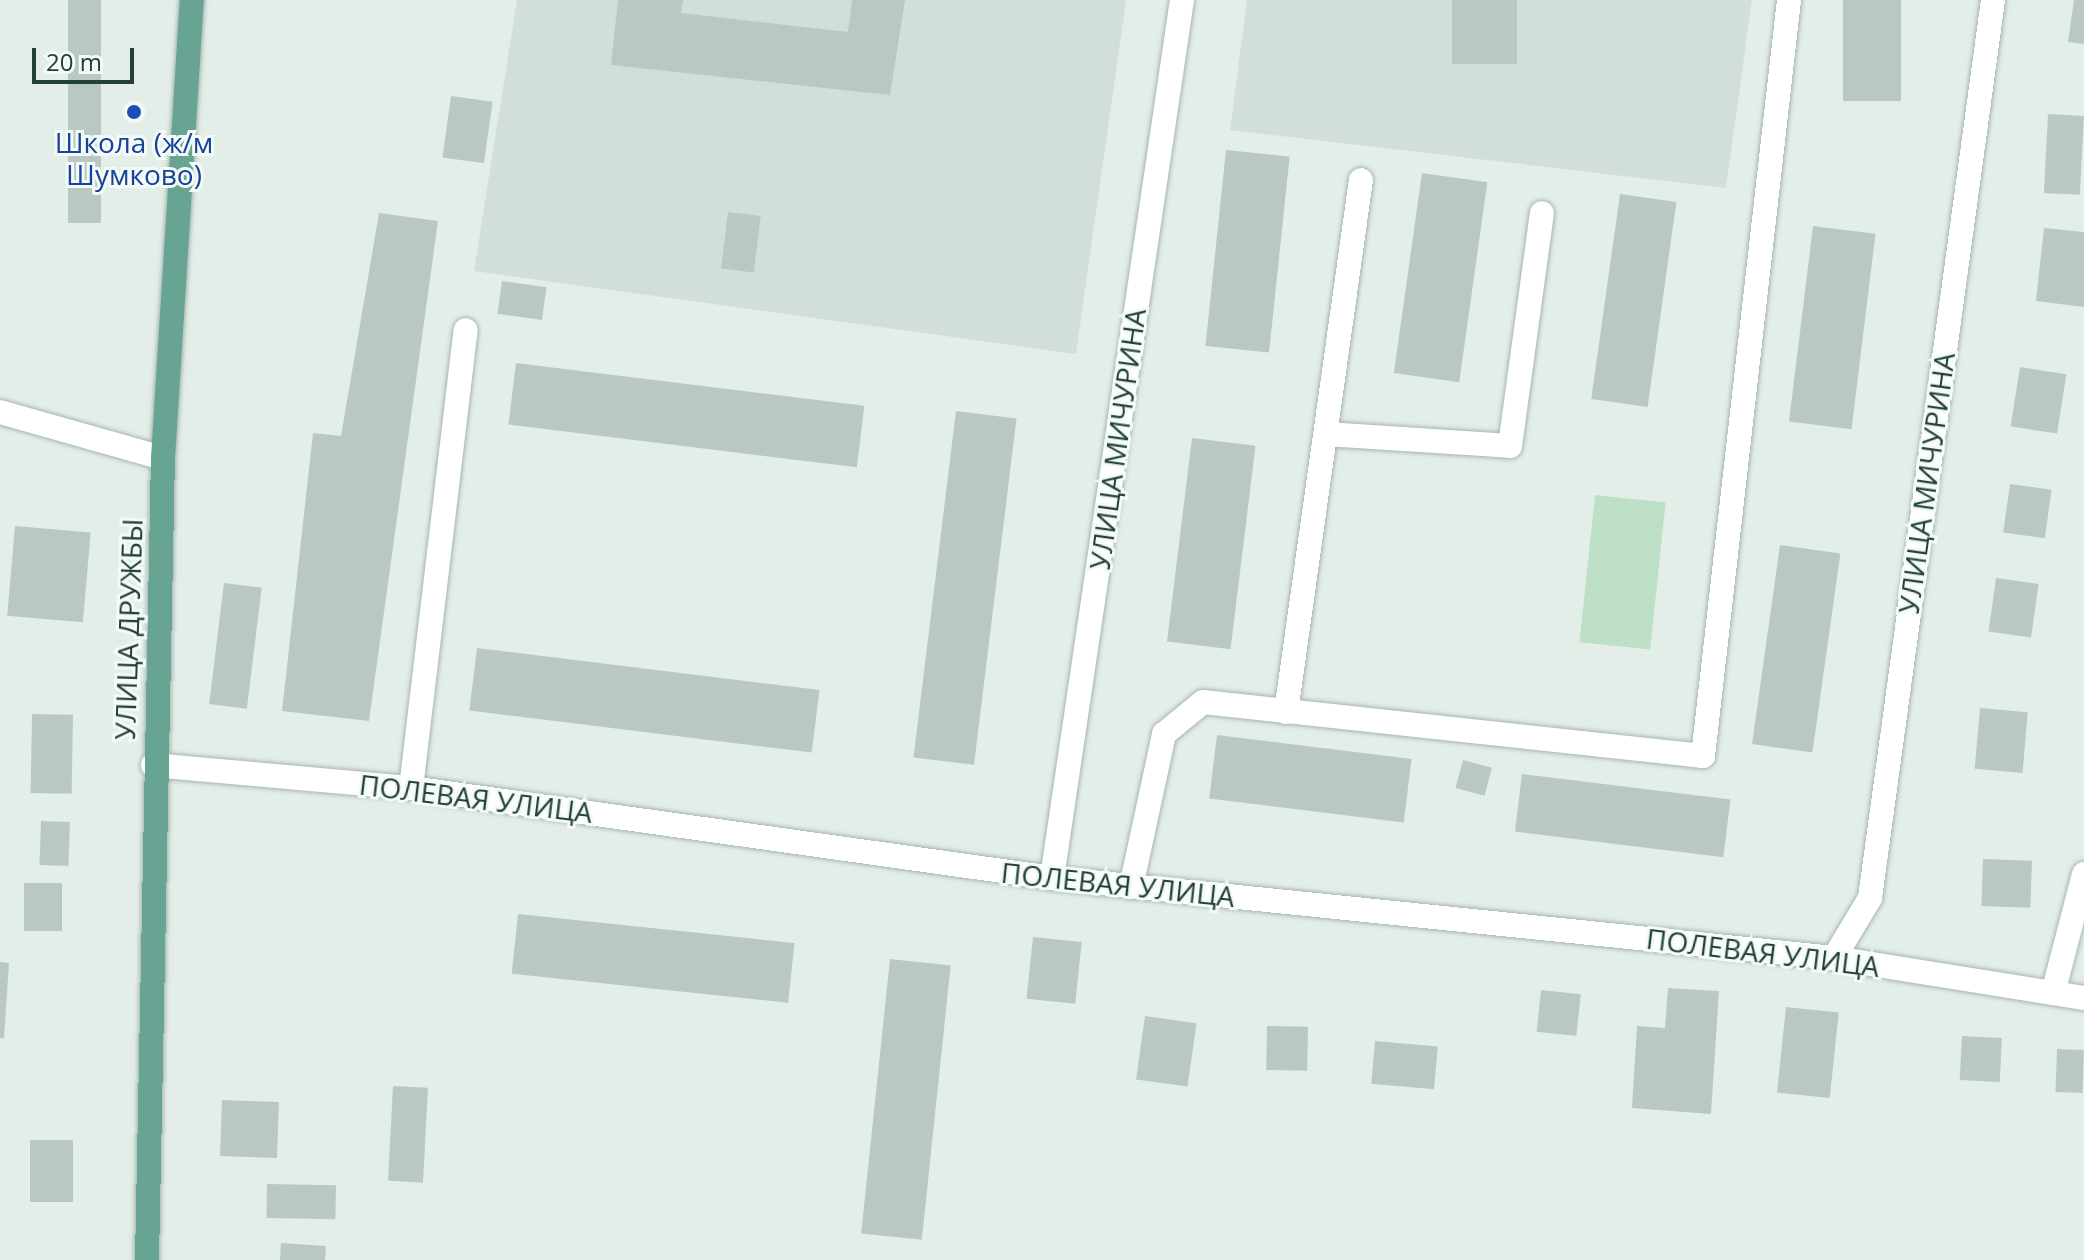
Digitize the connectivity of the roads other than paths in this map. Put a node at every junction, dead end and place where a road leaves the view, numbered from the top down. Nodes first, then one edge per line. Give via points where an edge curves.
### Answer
1 (192, 0) edge
2 (1182, 0) edge
3 (1789, 0) edge
4 (1993, 0) edge
5 (1361, 180) dead end
6 (1542, 213) dead end
7 (466, 330) dead end
8 (0, 412) edge
9 (1326, 434) junction
10 (163, 458) junction
11 (1286, 712) junction
12 (153, 765) junction
13 (411, 788) junction
14 (2084, 874) edge
15 (1052, 878) junction
16 (1131, 887) junction
17 (1834, 958) junction
18 (2053, 993) junction
19 (2084, 998) edge
20 (147, 1260) edge

1 - 10 main road, УЛИЦА ДРУЖБЫ
2 - 15 street, УЛИЦА МИЧУРИНА
3 - 11 street via 1703,756
4 - 17 street, УЛИЦА МИЧУРИНА via 1870,898
5 - 9 street
6 - 9 street via 1510,446
7 - 13 street
8 - 10 street
9 - 11 street
10 - 12 main road, УЛИЦА ДРУЖБЫ
11 - 16 street via 1203,702 1164,734
12 - 13 street, ПОЛЕВАЯ УЛИЦА
12 - 20 main road, УЛИЦА ДРУЖБЫ
13 - 15 street, ПОЛЕВАЯ УЛИЦА
14 - 18 street
15 - 16 street, ПОЛЕВАЯ УЛИЦА
16 - 17 street, ПОЛЕВАЯ УЛИЦА
17 - 18 street, ПОЛЕВАЯ УЛИЦА
18 - 19 street, ПОЛЕВАЯ УЛИЦА

